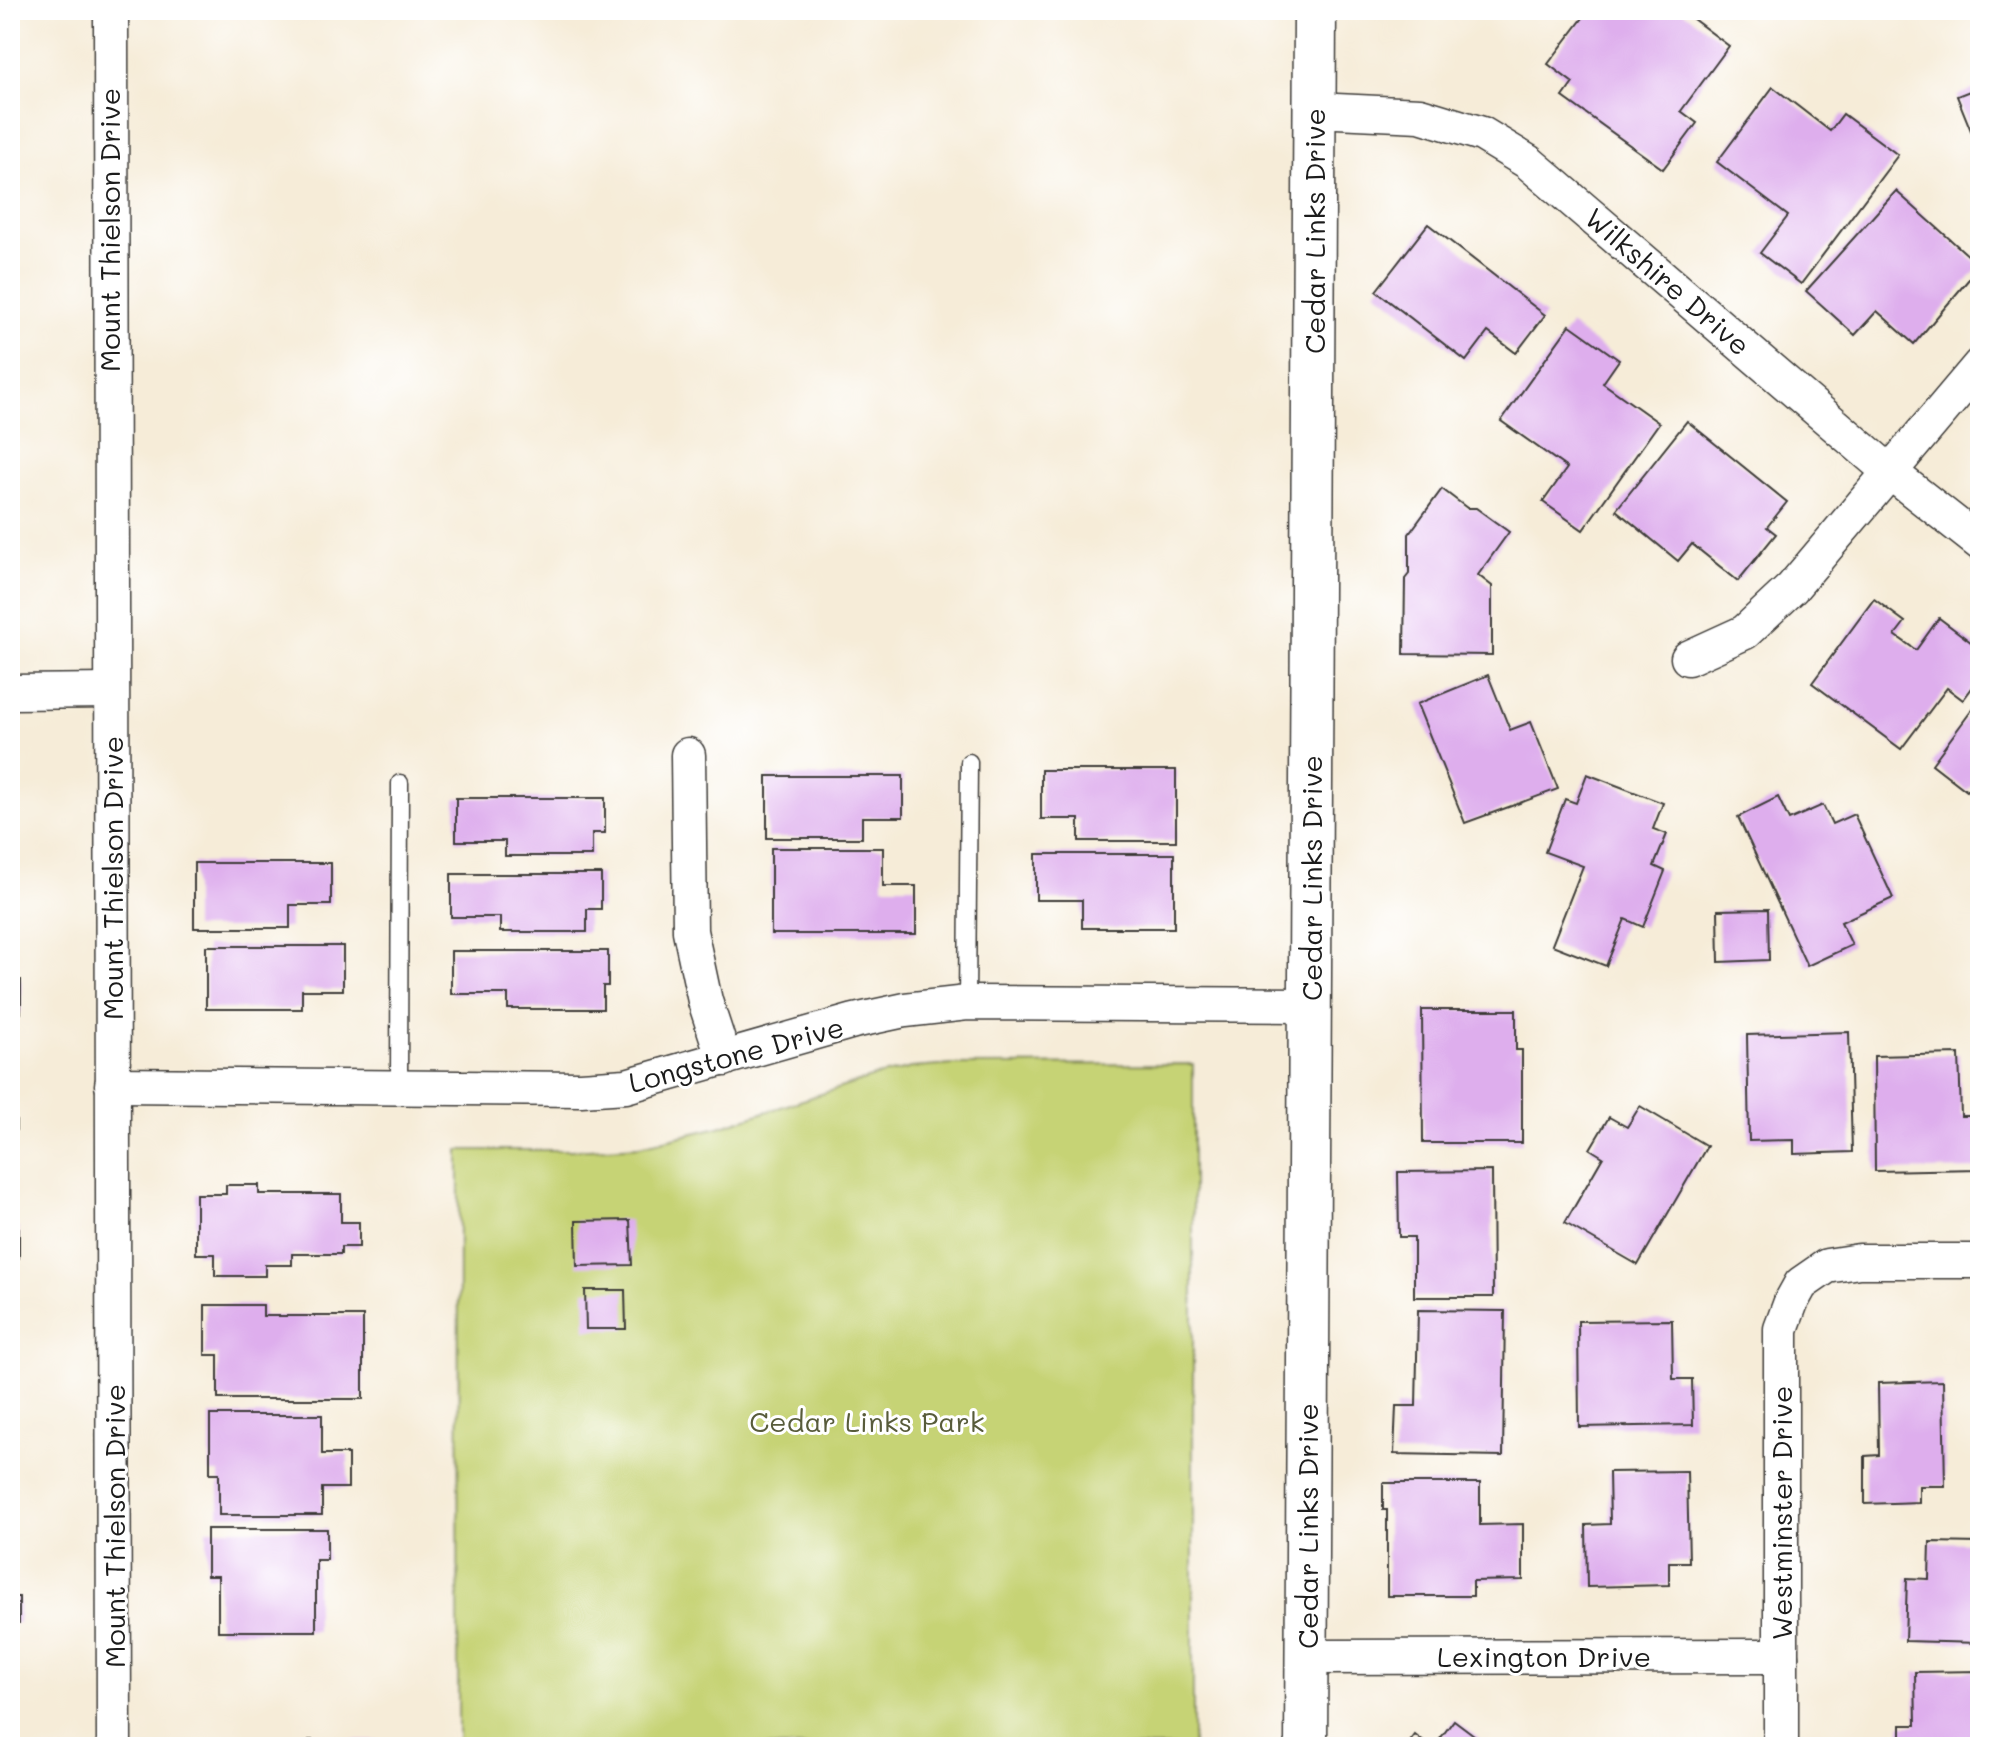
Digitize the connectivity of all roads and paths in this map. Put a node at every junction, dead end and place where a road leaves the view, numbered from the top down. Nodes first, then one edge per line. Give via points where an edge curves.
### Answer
1 (111, 10) edge
2 (1315, 10) edge
3 (1315, 110) junction
4 (1980, 365) edge
5 (1891, 473) junction
6 (1980, 543) edge
7 (1688, 658) dead end
8 (111, 691) junction
9 (10, 692) edge
10 (688, 755) dead end
11 (969, 762) dead end
12 (400, 783) dead end
13 (967, 1003) junction
14 (1310, 1005) junction
15 (724, 1059) junction
16 (112, 1085) junction
17 (399, 1087) junction
18 (1980, 1261) edge
19 (1781, 1656) junction
20 (1307, 1657) junction
21 (114, 1747) edge
22 (1306, 1747) edge
23 (1781, 1747) edge

1 - 8 street, Mount Thielson Drive
2 - 3 street, Cedar Links Drive
3 - 5 street, Wilkshire Drive via 1420,115 1482,134 1528,162
3 - 14 street, Cedar Links Drive
4 - 5 street
5 - 6 street, Wilkshire Drive
5 - 7 street via 1792,588 1745,632
8 - 9 street
8 - 16 street, Mount Thielson Drive
10 - 15 street via 690,931
11 - 13 lane
12 - 17 lane
13 - 14 street, Longstone Drive
13 - 15 street, Longstone Drive via 854,1021
14 - 20 street, Cedar Links Drive
15 - 17 street, Longstone Drive via 626,1086
16 - 17 street, Longstone Drive
16 - 21 street, Mount Thielson Drive
18 - 19 street, Westminster Drive via 1827,1266 1801,1284 1791,1302 1781,1329
19 - 20 street, Lexington Drive
19 - 23 street, Westminster Drive
20 - 22 street, Cedar Links Drive

